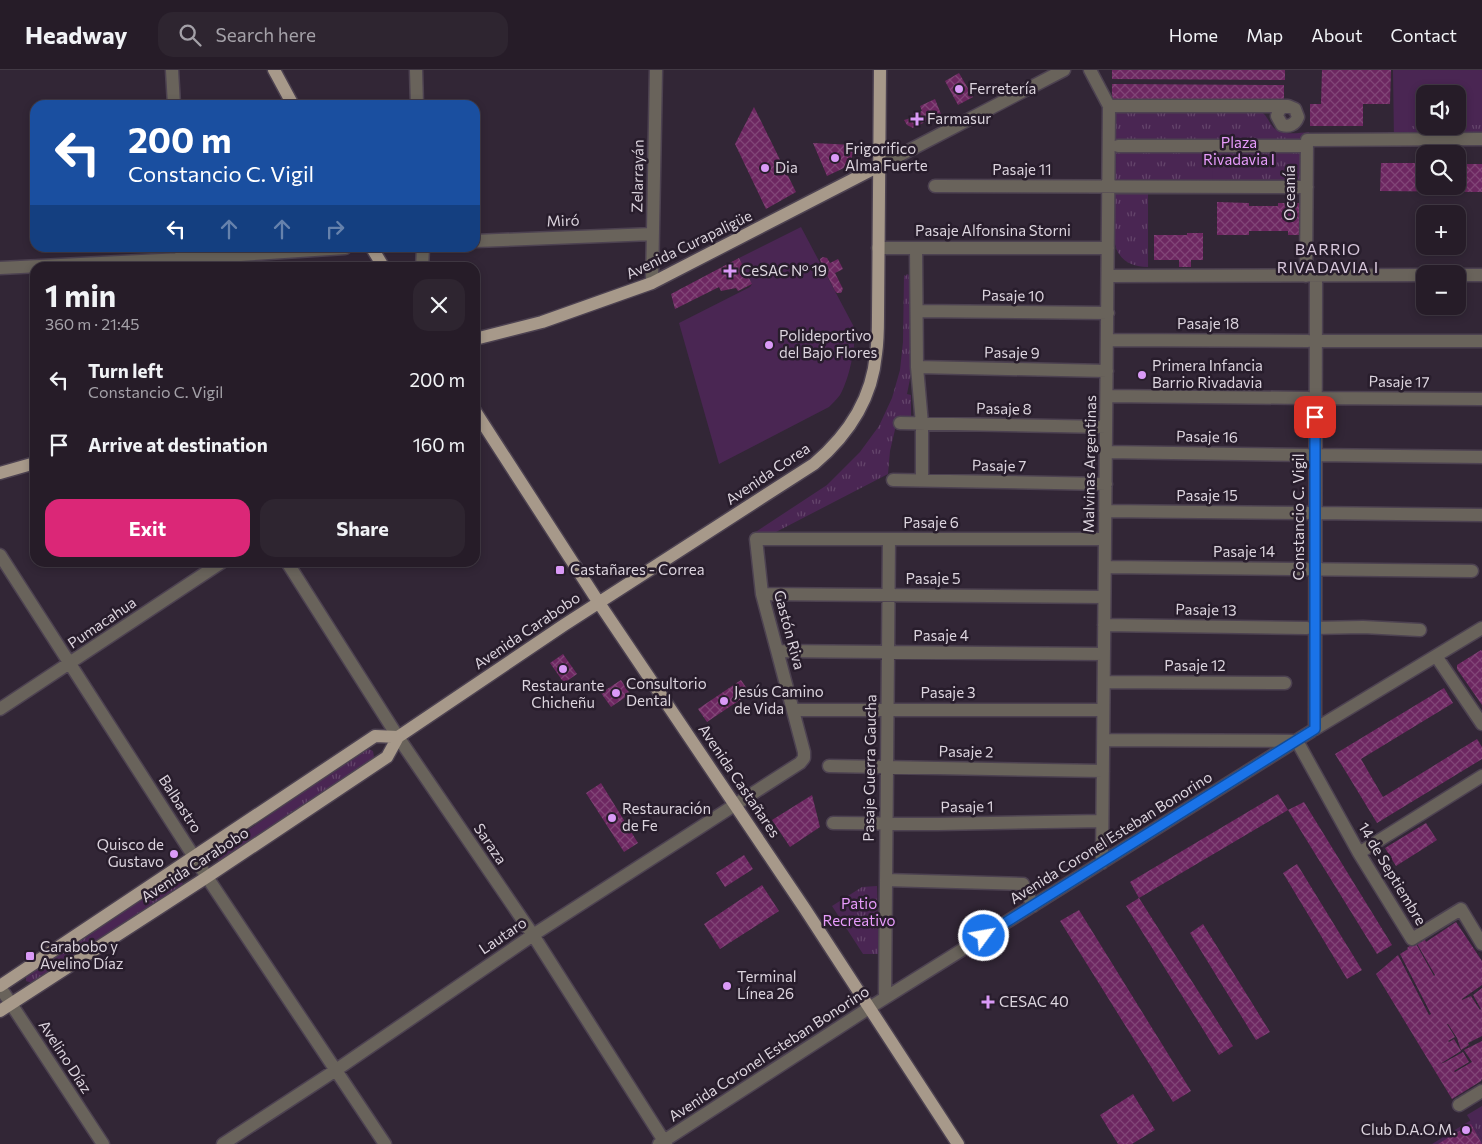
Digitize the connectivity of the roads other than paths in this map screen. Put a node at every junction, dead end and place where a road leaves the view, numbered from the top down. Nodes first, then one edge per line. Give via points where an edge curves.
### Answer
1 (172, 70) edge
2 (274, 70) edge
3 (416, 70) edge
4 (656, 70) edge
5 (880, 70) edge
6 (1064, 70) edge
7 (1090, 70) edge
8 (174, 100) edge
9 (290, 100) edge
10 (417, 100) edge
11 (1109, 106) junction
12 (1264, 106) junction
13 (1285, 106) junction
14 (1278, 120) junction
15 (1482, 139) edge
16 (1307, 143) junction
17 (1118, 146) dead end
18 (879, 166) junction
19 (935, 186) dead end
20 (1109, 186) junction
21 (1307, 187) junction
22 (653, 234) junction
23 (480, 241) edge
24 (878, 248) junction
25 (916, 248) junction
26 (1108, 248) junction
27 (279, 252) edge
28 (181, 258) edge
29 (109, 262) edge
30 (30, 266) edge
31 (0, 268) edge
32 (1416, 275) edge
33 (1466, 275) edge
34 (1482, 275) edge
35 (1108, 276) junction
36 (1311, 276) junction
37 (652, 284) junction
38 (917, 312) junction
39 (1108, 313) junction
40 (480, 338) edge
41 (1107, 340) junction
42 (1312, 341) junction
43 (1482, 341) edge
44 (917, 367) junction
45 (1107, 372) junction
46 (1107, 396) junction
47 (1312, 398) junction
48 (1482, 400) edge
49 (480, 419) edge
50 (900, 423) dead end
51 (922, 424) junction
52 (1106, 427) junction
53 (1106, 452) junction
54 (1311, 455) junction
55 (1482, 457) edge
56 (30, 464) edge
57 (0, 473) edge
58 (893, 480) dead end
59 (922, 480) junction
60 (1106, 484) junction
61 (1106, 511) junction
62 (1311, 513) junction
63 (1482, 515) edge
64 (756, 538) joint
65 (889, 539) junction
66 (1105, 539) junction
67 (0, 555) edge
68 (215, 567) edge
69 (290, 567) edge
70 (1105, 567) junction
71 (1315, 568) junction
72 (1472, 571) dead end
73 (762, 594) junction
74 (888, 595) junction
75 (1104, 597) junction
76 (599, 602) junction
77 (1104, 625) junction
78 (1311, 628) junction
79 (1482, 628) edge
80 (1420, 630) dead end
81 (778, 651) junction
82 (888, 652) junction
83 (1104, 654) junction
84 (1436, 656) junction
85 (71, 664) junction
86 (1104, 682) junction
87 (1286, 683) dead end
88 (0, 709) edge
89 (793, 710) junction
90 (887, 710) junction
91 (1103, 710) junction
92 (1482, 724) edge
93 (1315, 729) junction
94 (398, 737) junction
95 (1103, 740) junction
96 (1297, 740) junction
97 (804, 758) joint
98 (829, 766) dead end
99 (887, 767) junction
100 (1103, 771) junction
101 (1482, 776) edge
102 (735, 804) junction
103 (1102, 821) junction
104 (833, 823) dead end
105 (886, 823) junction
106 (1359, 853) junction
107 (194, 856) junction
108 (1102, 863) junction
109 (207, 877) junction
110 (886, 880) junction
111 (1033, 906) junction
112 (533, 936) junction
113 (1482, 944) edge
114 (0, 986) edge
115 (884, 998) junction
116 (11, 1004) junction
117 (869, 1008) junction
118 (0, 1011) edge
119 (336, 1070) junction
120 (1482, 1091) edge
121 (1459, 1105) dead end
122 (663, 1143) edge
123 (103, 1144) edge
124 (223, 1144) edge
125 (385, 1144) edge
126 (958, 1144) edge

1 - 8 street
2 - 9 main road
3 - 10 street
4 - 22 street, Zelarrayán
5 - 18 main road, Avenida Corea
6 - 18 street
7 - 11 street, Malvinas Argentinas
11 - 12 street
11 - 20 street, Malvinas Argentinas
12 - 13 street
12 - 14 street
13 - 14 street via 1278,113
13 - 14 street via 1295,109 1296,120 1286,126
15 - 16 street
16 - 17 street
16 - 21 street, Oceanía
18 - 24 main road, Avenida Corea
18 - 37 main road, Avenida Curapaligüe
19 - 20 street, Pasaje 11
20 - 21 street, Pasaje 11
20 - 26 street, Malvinas Argentinas
21 - 36 street, Oceanía
22 - 23 street, Miró
22 - 37 street, Zelarrayán
24 - 25 street, Pasaje Alfonsina Storni
24 - 76 main road, Avenida Corea via 876,356 864,403 845,432 814,464
25 - 26 street, Pasaje Alfonsina Storni
25 - 38 street
26 - 35 street, Malvinas Argentinas
27 - 28 street
28 - 29 street
30 - 31 street
32 - 36 street
33 - 34 street
35 - 36 street
35 - 39 street, Malvinas Argentinas
36 - 42 street, Constancio C. Vigil
37 - 40 main road, Avenida Curapaligüe via 542,322
38 - 39 street, Pasaje 10
38 - 44 street
39 - 41 street, Malvinas Argentinas
41 - 42 street, Pasaje 18
41 - 45 street, Malvinas Argentinas
42 - 43 street, Pasaje 18
42 - 47 street, Constancio C. Vigil
44 - 45 street, Pasaje 9
44 - 51 street
45 - 46 street, Malvinas Argentinas
46 - 47 street, Pasaje 17
46 - 52 street, Malvinas Argentinas
47 - 48 street, Pasaje 17
47 - 54 street, Constancio C. Vigil
49 - 76 main road, Avenida Castañares
50 - 51 street, Pasaje 8
51 - 52 street, Pasaje 8
51 - 59 street
52 - 53 street, Malvinas Argentinas
53 - 54 street, Pasaje 16
53 - 60 street, Malvinas Argentinas
54 - 55 street, Pasaje 16
54 - 62 street, Constancio C. Vigil
56 - 57 main road
58 - 59 street, Pasaje 7
59 - 60 street, Pasaje 7
60 - 61 street, Malvinas Argentinas
61 - 62 street, Pasaje 15
61 - 66 street, Malvinas Argentinas
62 - 63 street, Pasaje 15
62 - 71 street, Constancio C. Vigil
64 - 65 street, Pasaje 6
64 - 73 street, Gastón Riva
65 - 66 street, Pasaje 6
65 - 74 street, Pasaje Guerra Gaucha
66 - 70 street, Malvinas Argentinas
67 - 85 street, Balbastro
68 - 85 street, Pumacahua
69 - 94 street, Saraza
70 - 71 street, Pasaje 14
70 - 75 street, Malvinas Argentinas
71 - 72 street, Pasaje 14
71 - 78 street, Constancio C. Vigil
73 - 74 street, Pasaje 5
73 - 81 street, Gastón Riva
74 - 75 street, Pasaje 5
74 - 82 street, Pasaje Guerra Gaucha
75 - 77 street, Malvinas Argentinas
76 - 94 main road, Avenida Carabobo
76 - 102 main road, Avenida Castañares
77 - 78 street, Pasaje 13
77 - 83 street, Malvinas Argentinas
78 - 80 street, Pasaje 13
78 - 93 street, Constancio C. Vigil
79 - 84 street, Avenida Coronel Esteban Bonorino
81 - 82 street, Pasaje 4
81 - 89 street, Gastón Riva
82 - 83 street, Pasaje 4
82 - 90 street, Pasaje Guerra Gaucha
83 - 86 street, Malvinas Argentinas
84 - 92 street
84 - 93 street, Avenida Coronel Esteban Bonorino
85 - 88 street, Pumacahua
85 - 107 street, Balbastro
86 - 87 street, Pasaje 12
86 - 91 street, Malvinas Argentinas
89 - 90 street, Pasaje 3
89 - 97 street, Gastón Riva
90 - 91 street, Pasaje 3
90 - 99 street, Pasaje Guerra Gaucha
91 - 95 street, Malvinas Argentinas
93 - 96 street, Avenida Coronel Esteban Bonorino
94 - 107 main road, Avenida Carabobo via 375,736
94 - 109 main road, Avenida Carabobo via 387,757
94 - 112 street, Saraza
95 - 96 street
95 - 100 street, Malvinas Argentinas
96 - 106 street, 14 de Septiembre
96 - 108 street, Avenida Coronel Esteban Bonorino
97 - 102 street, Lautaro
98 - 99 street, Pasaje 2
99 - 100 street, Pasaje 2
99 - 105 street, Pasaje Guerra Gaucha
100 - 103 street, Malvinas Argentinas
101 - 106 street
102 - 112 street, Lautaro
102 - 117 main road, Avenida Castañares
103 - 105 street, Pasaje 1
103 - 108 street, Malvinas Argentinas
104 - 105 street, Pasaje 1
105 - 110 street, Pasaje Guerra Gaucha
106 - 113 street, 14 de Septiembre via 1412,939 1461,909
107 - 109 street, Balbastro
107 - 114 main road, Avenida Carabobo
108 - 111 street, Avenida Coronel Esteban Bonorino
109 - 116 main road, Avenida Carabobo
109 - 119 street, Balbastro
110 - 111 street via 1023,884
110 - 115 street, Pasaje Guerra Gaucha
111 - 115 street, Avenida Coronel Esteban Bonorino
112 - 119 street, Lautaro
112 - 122 street, Saraza
114 - 116 street, Avelino Díaz
115 - 117 street, Avenida Coronel Esteban Bonorino
116 - 118 main road, Avenida Carabobo
116 - 123 street, Avelino Díaz
117 - 122 street, Avenida Coronel Esteban Bonorino
117 - 126 main road, Avenida Castañares
119 - 124 street, Lautaro
119 - 125 street, Balbastro
120 - 121 street

